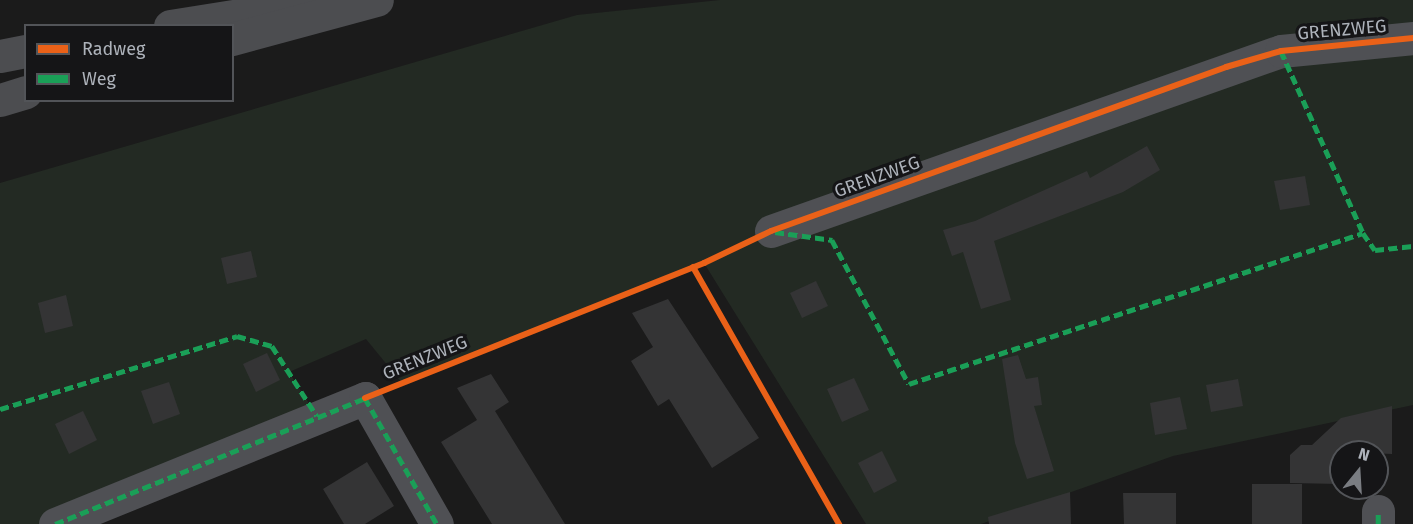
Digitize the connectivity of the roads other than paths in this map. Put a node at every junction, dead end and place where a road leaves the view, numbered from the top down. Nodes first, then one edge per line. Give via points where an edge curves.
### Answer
1 (335, 0) edge
2 (377, 0) edge
3 (183, 24) edge
4 (234, 38) edge
5 (1413, 38) edge
6 (24, 51) edge
7 (0, 56) edge
8 (24, 93) edge
9 (0, 100) edge
10 (771, 231) dead end
11 (55, 524) edge
12 (437, 524) edge

1 - 3 highway
2 - 4 highway
5 - 10 street, GRENZWEG via 1281,51
6 - 7 highway
8 - 9 highway
11 - 12 street, GRENZWEG via 365,398

